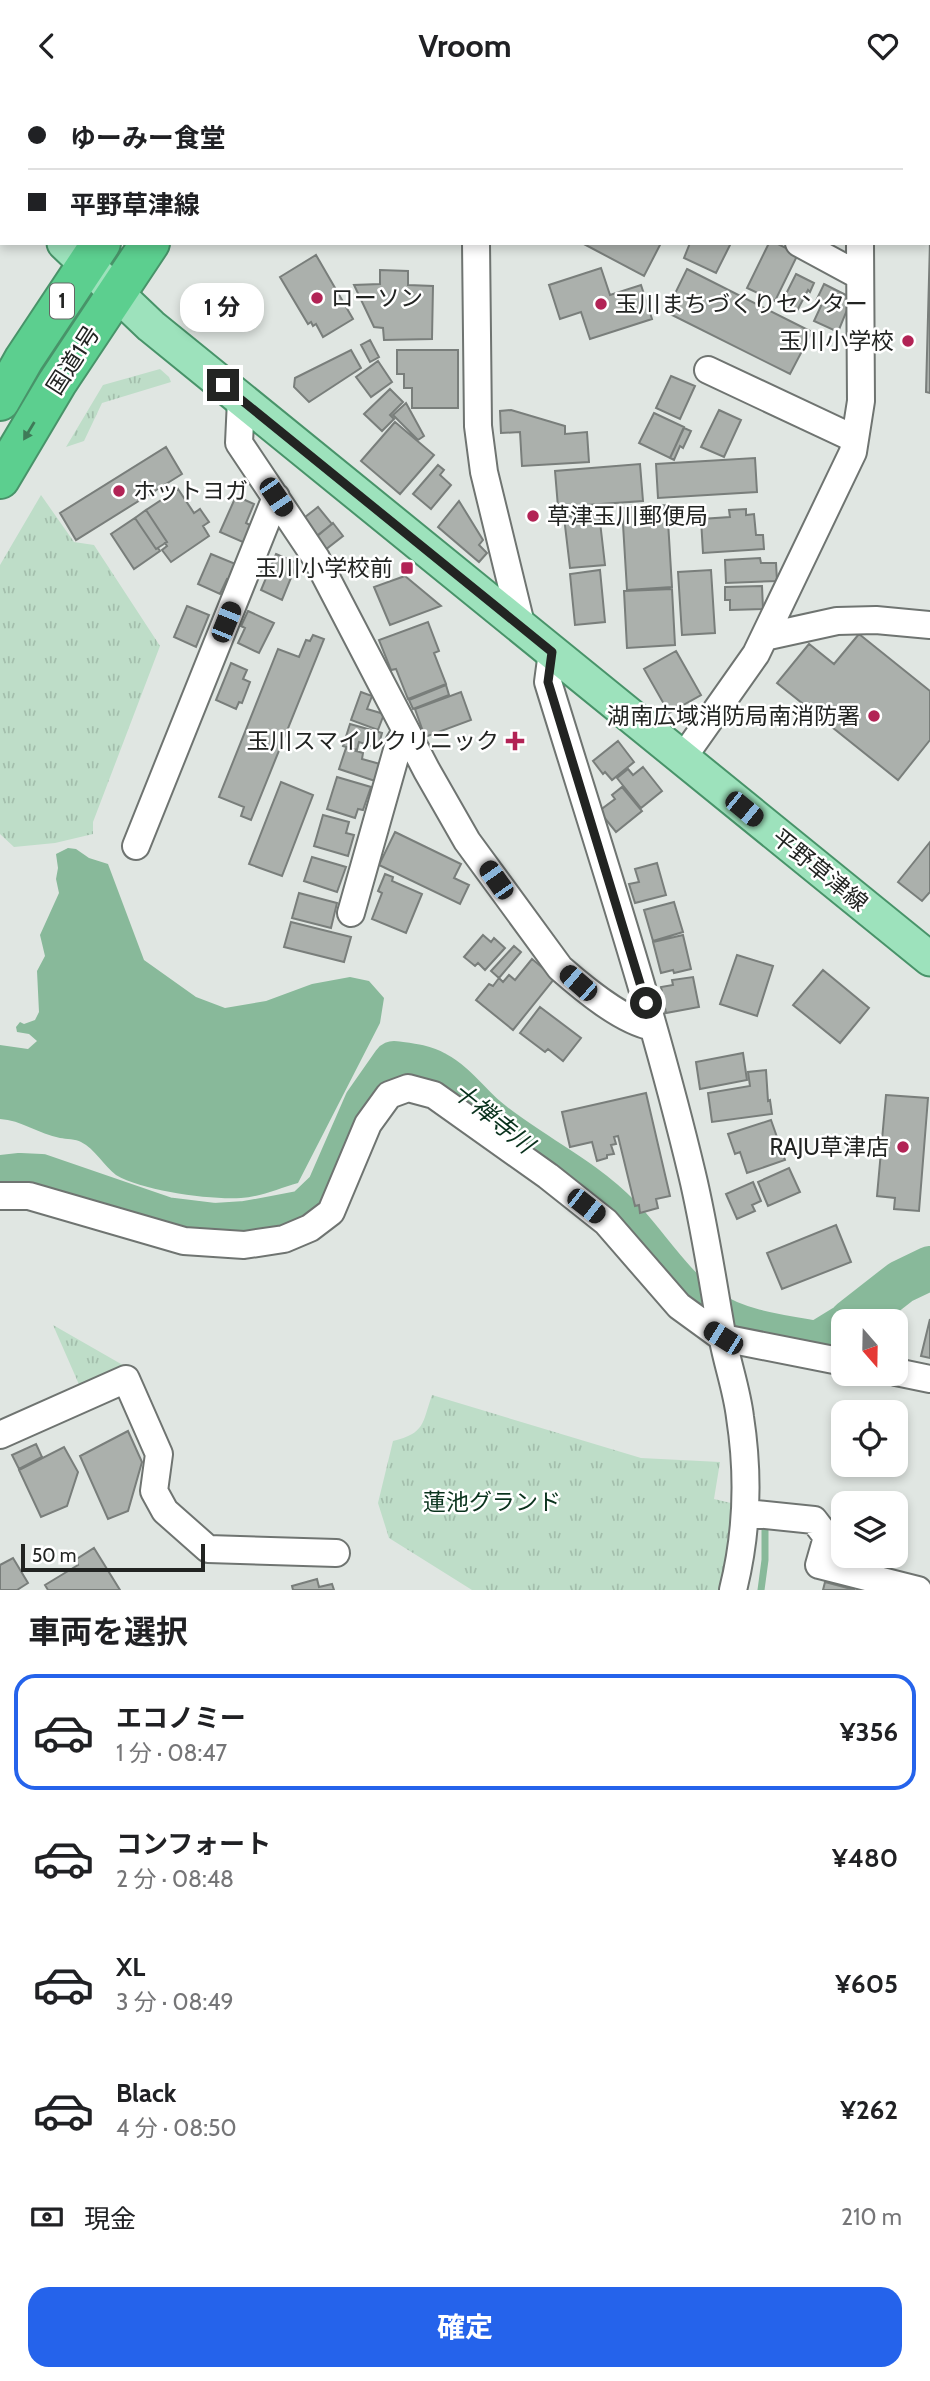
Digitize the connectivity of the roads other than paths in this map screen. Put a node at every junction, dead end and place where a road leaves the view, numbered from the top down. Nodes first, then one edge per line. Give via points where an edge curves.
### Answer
1 (149, 245) edge
2 (476, 245) edge
3 (803, 245) edge
4 (860, 245) edge
5 (84, 251) edge
6 (860, 275) junction
7 (116, 293) junction
8 (708, 370) dead end
9 (241, 400) junction
10 (0, 401) edge
11 (855, 439) junction
12 (0, 479) edge
13 (276, 497) junction
14 (930, 625) edge
15 (522, 628) junction
16 (764, 637) junction
17 (552, 652) junction
18 (406, 731) junction
19 (682, 759) junction
20 (136, 846) dead end
21 (351, 913) dead end
22 (930, 959) edge
23 (653, 1027) junction
24 (0, 1196) edge
25 (721, 1324) junction
26 (831, 1358) edge
27 (908, 1374) edge
28 (930, 1379) edge
29 (0, 1435) edge
30 (746, 1513) junction
31 (336, 1553) dead end
32 (733, 1590) edge
33 (918, 1590) edge

1 - 7 highway, 国道1号 / 1
2 - 15 street via 478,426 484,472
3 - 6 street
4 - 6 street
5 - 7 main road, 平野草津線
5 - 10 highway, 国道1号 / 1
6 - 11 street via 860,401
7 - 9 main road, 平野草津線
7 -> 12 highway, 国道1号 / 1
8 - 11 street
9 - 13 street via 239,443
9 - 15 main road, 平野草津線
11 - 16 street via 853,452
13 - 18 street via 341,602
13 - 20 street
14 - 16 street via 836,621
15 - 17 main road, 平野草津線
16 - 19 street
17 - 19 main road, 平野草津線
17 - 23 street via 548,682
18 - 21 street
18 - 23 street via 467,841 560,968 638,1024
19 - 22 main road, 平野草津線
23 - 25 street via 692,1175
24 - 25 street via 29,1196 184,1241 244,1245 284,1239 331,1212 368,1123 389,1095 408,1087 434,1095 548,1176 606,1222 679,1306
25 - 26 street
25 - 30 street via 741,1418
27 - 28 street
29 - 31 street via 126,1379 159,1454 153,1491 165,1511 208,1549
30 - 32 street
30 - 33 street via 814,1520 827,1537 819,1565

